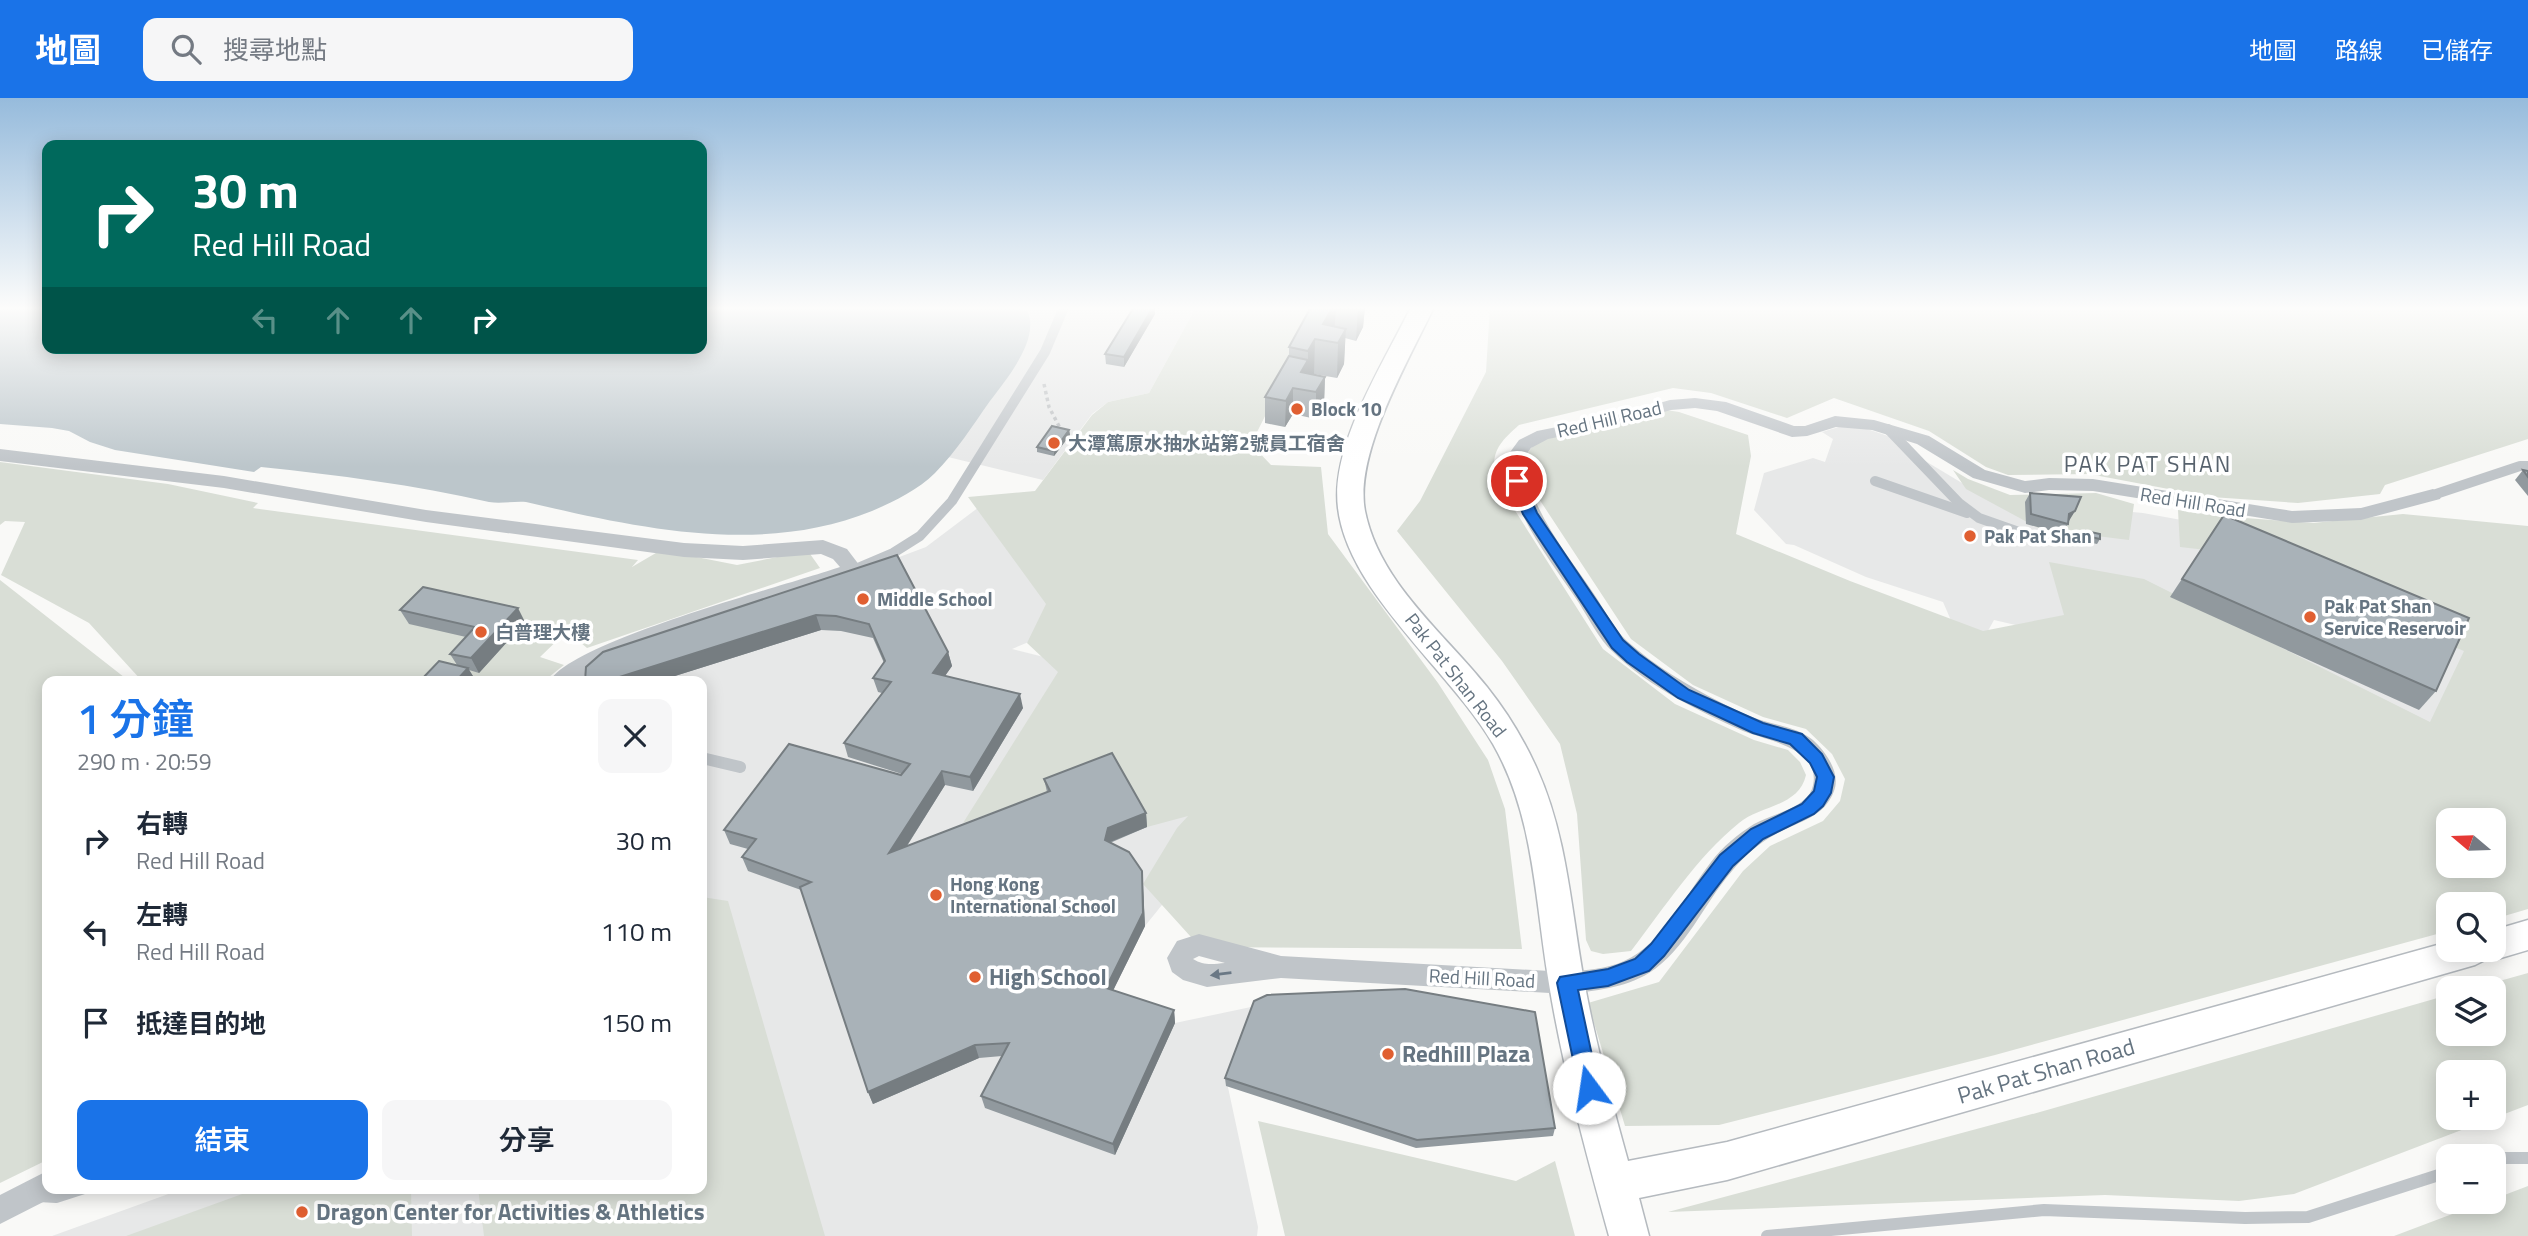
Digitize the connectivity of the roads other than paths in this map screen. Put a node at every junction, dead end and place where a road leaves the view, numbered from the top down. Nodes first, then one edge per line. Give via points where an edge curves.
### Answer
1 (1039, 360) edge
2 (1399, 360) edge
3 (1888, 429) junction
4 (0, 455) edge
5 (2528, 466) edge
6 (1875, 481) dead end
7 (2433, 495) joint
8 (1979, 518) junction
9 (2033, 537) dead end
10 (853, 570) junction
11 (568, 676) edge
12 (707, 759) edge
13 (740, 767) dead end
14 (2528, 935) edge
15 (2506, 941) edge
16 (2436, 961) edge
17 (1281, 967) dead end
18 (1565, 968) junction
19 (2528, 1157) edge
20 (2506, 1158) edge
21 (2436, 1176) edge
22 (1614, 1183) junction
23 (40, 1189) edge
24 (44, 1194) edge
25 (62, 1194) edge
26 (0, 1210) edge
27 (1629, 1236) edge
28 (1767, 1236) edge

1 - 10 lane via 952,501 920,536
2 - 18 street, Pak Pat Shan Road via 1360,446 1351,490 1353,520 1380,575 1494,720 1517,759 1533,799 1547,859
3 - 7 street, Red Hill Road via 1927,442 1979,474 2025,487 2093,485 2292,517 2361,514
3 - 8 lane via 1944,490
3 - 18 street, Red Hill Road via 1835,421 1792,432 1728,408 1687,403 1549,433 1530,441 1516,455 1514,468 1530,514 1618,644 1684,694 1759,728 1796,739 1816,758 1826,777 1817,802 1757,834 1726,860 1642,965 1608,978
4 - 10 street via 224,482 426,516 684,550 743,554 823,547 840,554
5 - 7 lane, Red Hill Road
6 - 8 lane
8 - 9 lane
10 - 11 street via 620,647
12 - 13 lane
14 - 15 street
16 - 22 street, Pak Pat Shan Road via 1727,1161
17 - 18 street, Red Hill Road via 1403,980
18 - 22 street, Pak Pat Shan Road via 1583,1065
19 - 20 lane
21 - 28 lane via 2308,1217 2045,1210
22 - 27 street, Pak Pat Shan Road
23 - 26 street
24 - 25 lane via 47,1198

